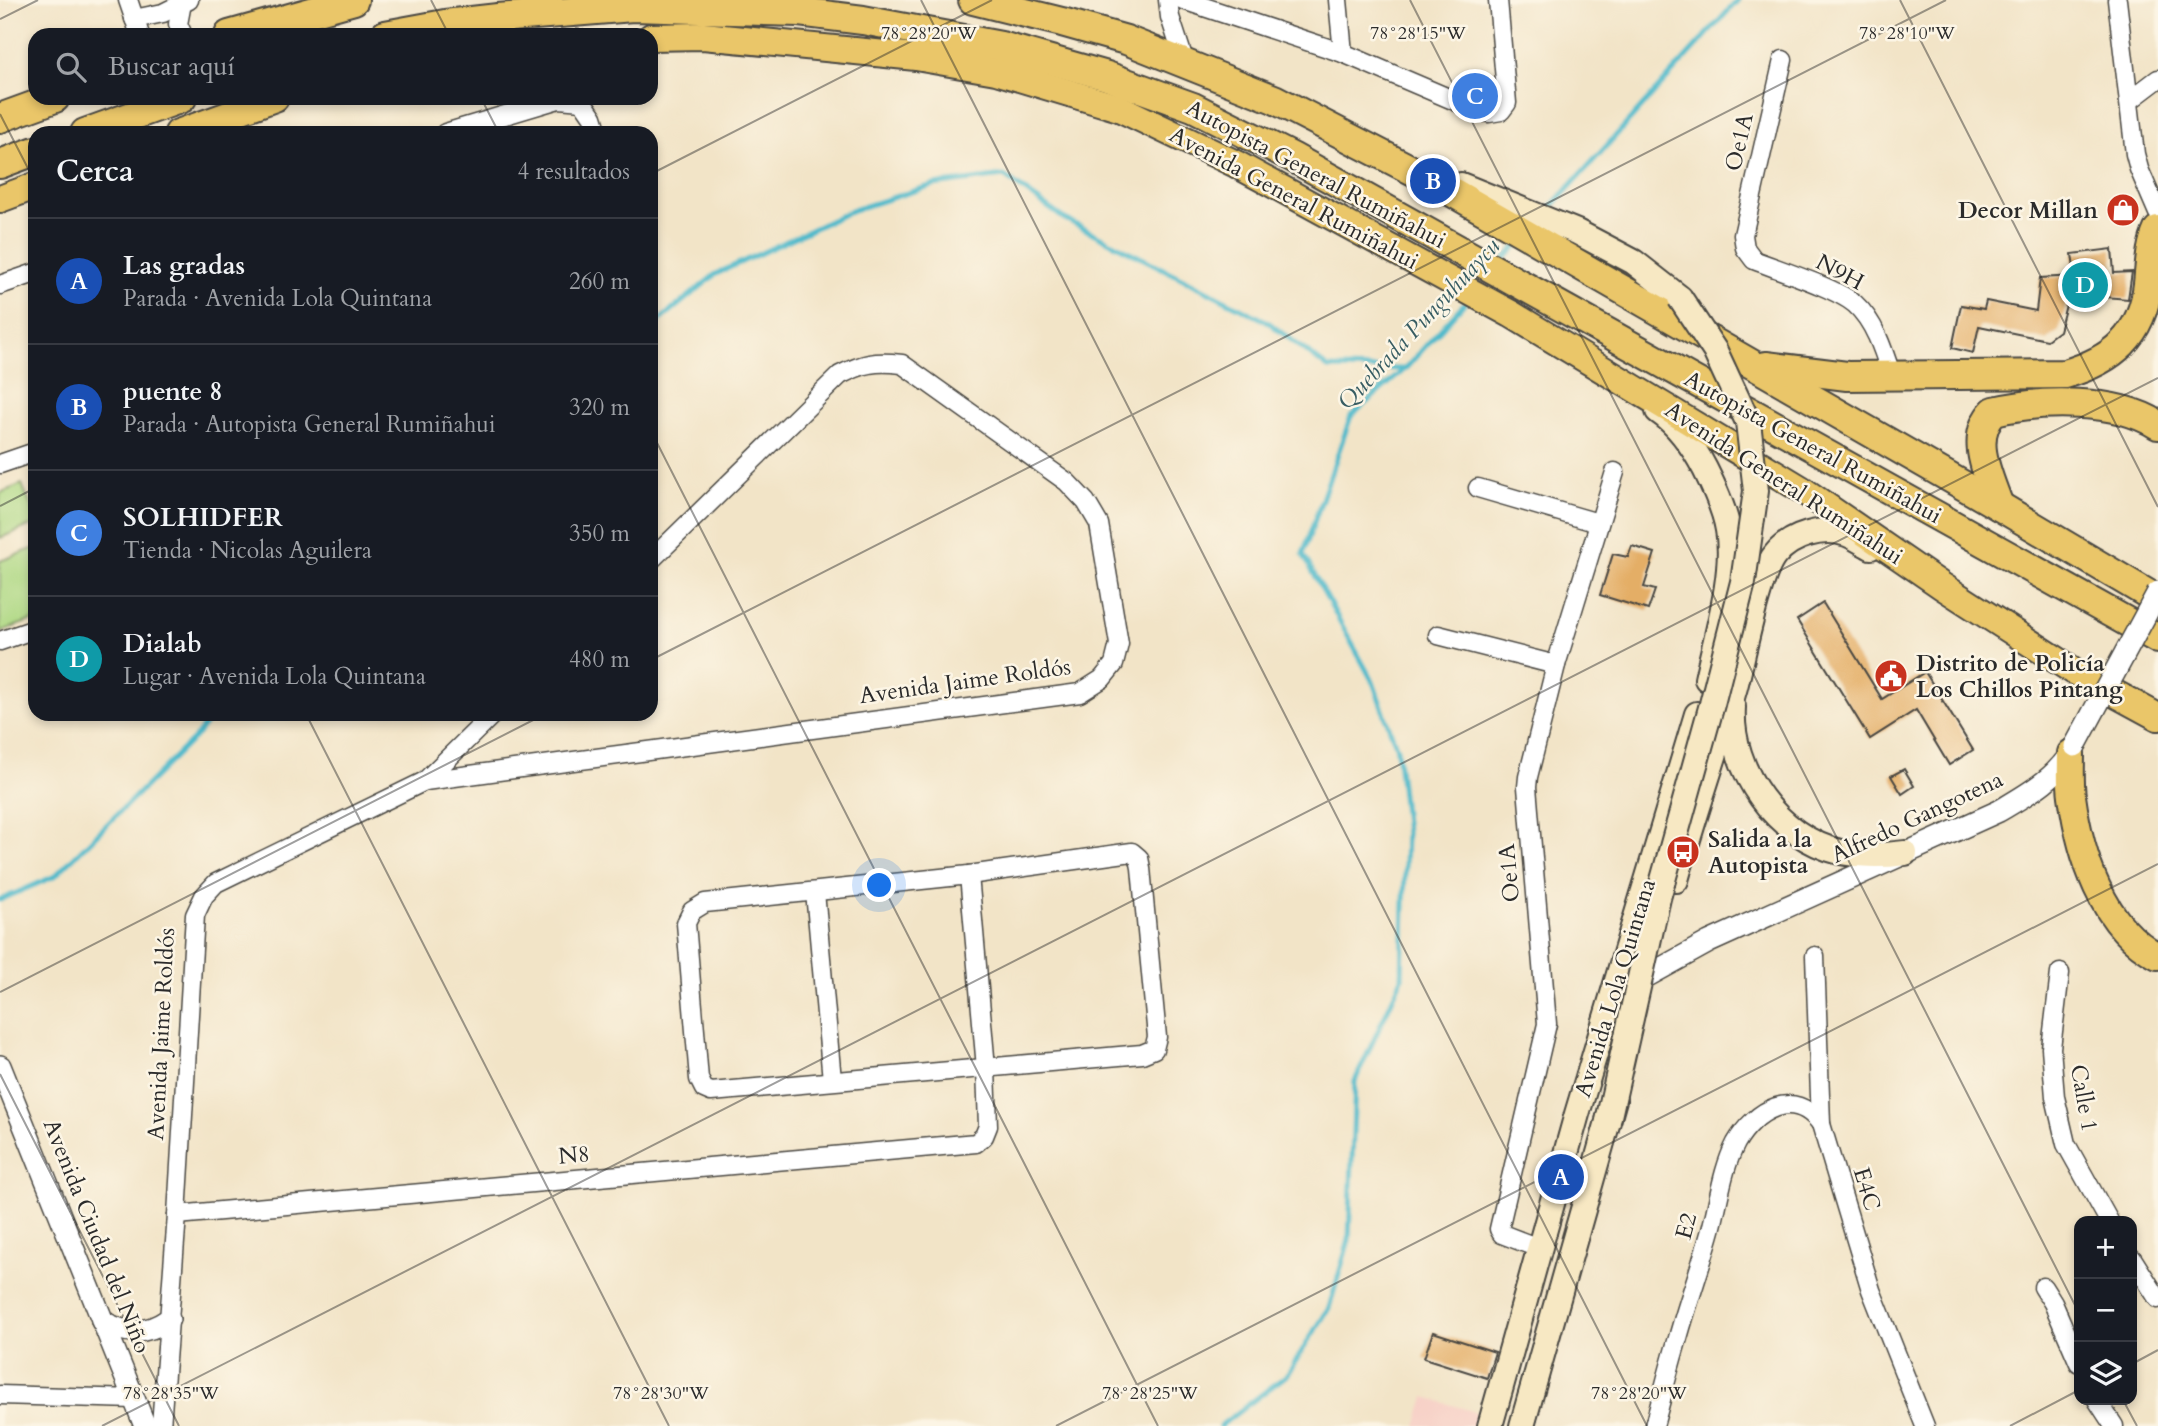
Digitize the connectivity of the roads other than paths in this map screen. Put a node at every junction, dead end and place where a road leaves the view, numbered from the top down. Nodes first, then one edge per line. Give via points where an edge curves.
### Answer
1 (128, 0) edge
2 (354, 0) edge
3 (973, 0) edge
4 (1168, 0) edge
5 (1183, 0) edge
6 (1338, 0) edge
7 (1498, 0) edge
8 (2117, 0) edge
9 (186, 2) edge
10 (137, 27) edge
11 (180, 28) edge
12 (254, 28) edge
13 (423, 28) edge
14 (658, 37) edge
15 (1343, 52) junction
16 (1783, 60) dead end
17 (1185, 63) junction
18 (2158, 79) edge
19 (2129, 101) junction
20 (36, 105) edge
21 (163, 105) edge
22 (256, 105) edge
23 (539, 105) edge
24 (585, 105) edge
25 (0, 118) edge
26 (104, 126) edge
27 (197, 126) edge
28 (468, 126) edge
29 (596, 126) edge
30 (1346, 136) junction
31 (28, 154) edge
32 (0, 164) edge
33 (28, 189) edge
34 (0, 199) edge
35 (2158, 213) edge
36 (2158, 230) edge
37 (1743, 235) joint
38 (28, 275) edge
39 (0, 285) edge
40 (1510, 314) junction
41 (1754, 364) junction
42 (1892, 377) junction
43 (2158, 425) edge
44 (28, 454) edge
45 (0, 464) edge
46 (1615, 472) dead end
47 (1478, 488) dead end
48 (1999, 506) junction
49 (1598, 523) junction
50 (658, 553) edge
51 (1942, 586) junction
52 (2158, 592) edge
53 (2158, 600) edge
54 (28, 631) edge
55 (1438, 635) dead end
56 (2158, 639) edge
57 (0, 641) edge
58 (1556, 665) junction
59 (1735, 688) junction
60 (2158, 717) edge
61 (486, 721) edge
62 (2073, 749) junction
63 (425, 780) junction
64 (1905, 853) junction
65 (969, 875) junction
66 (815, 892) junction
67 (1815, 956) dead end
68 (2158, 956) edge
69 (1650, 973) junction
70 (2060, 974) dead end
71 (1613, 996) junction
72 (0, 1066) edge
73 (986, 1068) junction
74 (832, 1080) junction
75 (1608, 1121) junction
76 (1821, 1124) junction
77 (177, 1215) junction
78 (2106, 1216) edge
79 (1541, 1249) junction
80 (2137, 1266) edge
81 (2043, 1287) dead end
82 (2158, 1300) edge
83 (169, 1319) junction
84 (102, 1321) junction
85 (2074, 1351) edge
86 (0, 1395) edge
87 (134, 1399) junction
88 (2101, 1405) edge
89 (148, 1425) edge
90 (1490, 1426) edge
91 (1522, 1426) edge
92 (1654, 1426) edge
93 (1925, 1426) edge
94 (2114, 1426) edge

1 - 10 street
2 - 12 highway
3 - 17 highway, Autopista General Rumiñahui via 1126,40
4 - 17 street
5 - 15 street
6 - 15 street
7 - 15 street via 1507,103 1498,112 1474,109
8 - 19 street
9 - 10 street
9 - 11 street
13 - 56 highway, Autopista General Rumiñahui via 633,7 799,12 1002,46 1107,76 1194,107 1292,157
14 - 40 main road, Avenida General Rumiñahui via 702,36 916,57 996,71 1119,108 1236,164
16 - 37 street, Oe1A
17 - 30 highway, Autopista General Rumiñahui via 1275,99
18 - 19 street
19 - 35 street via 2139,169
20 - 25 highway
21 - 26 highway
22 - 27 main road
23 - 28 street
24 - 29 street
30 - 41 highway, Autopista General Rumiñahui
30 - 75 main road, Avenida Lola Quintana, bridge via 1577,232 1634,262 1679,298 1715,351 1748,422 1756,491 1743,582 1658,898
31 - 32 highway
33 - 34 main road
36 - 42 highway via 2140,319 2113,353 2065,374
37 - 42 street, N9H via 1754,260 1855,304 1882,346
38 - 39 street
40 - 51 main road, Avenida General Rumiñahui via 1801,489
40 - 71 main road, Avenida Lola Quintana via 1670,420 1699,457 1728,529 1730,556 1724,600 1706,684
41 - 42 highway
41 - 48 highway, Autopista General Rumiñahui
43 - 48 highway via 2134,414 2078,404 1994,411 1984,423 1981,450
44 - 45 street
46 - 49 street, Oe1A
47 - 49 street
48 - 53 highway, Autopista General Rumiñahui
49 - 58 street, Oe1A
50 - 63 street, Avenida Jaime Roldós via 841,375 863,363 902,364 1067,482 1086,502 1099,524 1119,644 1114,664 1102,679 1080,693
51 - 59 main road, Avenida Lola Quintana via 1847,534 1818,531 1788,543 1774,555 1764,574
51 - 60 main road, Avenida General Rumiñahui via 2077,673
52 - 62 street, Alfredo Gangotena, bridge
54 - 57 street
55 - 58 street
58 - 79 street, Oe1A via 1527,787 1547,1024 1499,1229
59 - 64 main road via 1732,712 1741,759 1757,790 1780,818 1838,851
59 - 69 main road, Avenida Lola Quintana
61 - 63 street, Avenida Jaime Roldós
62 - 64 street, Alfredo Gangotena via 2052,775 2029,793
62 - 68 main road via 2071,794 2099,891 2129,935
63 - 77 street, Avenida Jaime Roldós via 216,883 204,897 195,915
64 - 69 street, Alfredo Gangotena
65 - 66 street
65 - 73 street
65 - 73 street via 1132,852 1139,858 1157,1037 1154,1049 1142,1054
66 - 74 street
66 - 74 street via 705,903 692,911 685,923 699,1079 711,1092
67 - 76 street, E4C
69 - 71 street, Alfredo Gangotena
69 - 75 main road, Avenida Lola Quintana
70 - 78 street, Calle 1 via 2051,1048 2055,1097 2066,1143
71 - 79 main road, Avenida Lola Quintana
72 - 84 street, Avenida Ciudad del Niño
73 - 74 street
73 - 77 street, N8 via 988,1126 976,1143
75 - 91 main road, Avenida Lola Quintana
76 - 92 street, E2 via 1800,1107 1777,1106 1760,1114 1736,1144 1724,1171
76 - 93 street, E4C via 1871,1290
77 - 83 street, Avenida Jaime Roldós
79 - 90 main road, Avenida Lola Quintana
80 - 82 street
81 - 85 street
83 - 84 street via 143,1332 128,1332
83 - 89 street, Avenida Jaime Roldós
84 - 87 street, Avenida Ciudad del Niño
86 - 87 street
87 - 89 street, Avenida Ciudad del Niño
88 - 94 street

